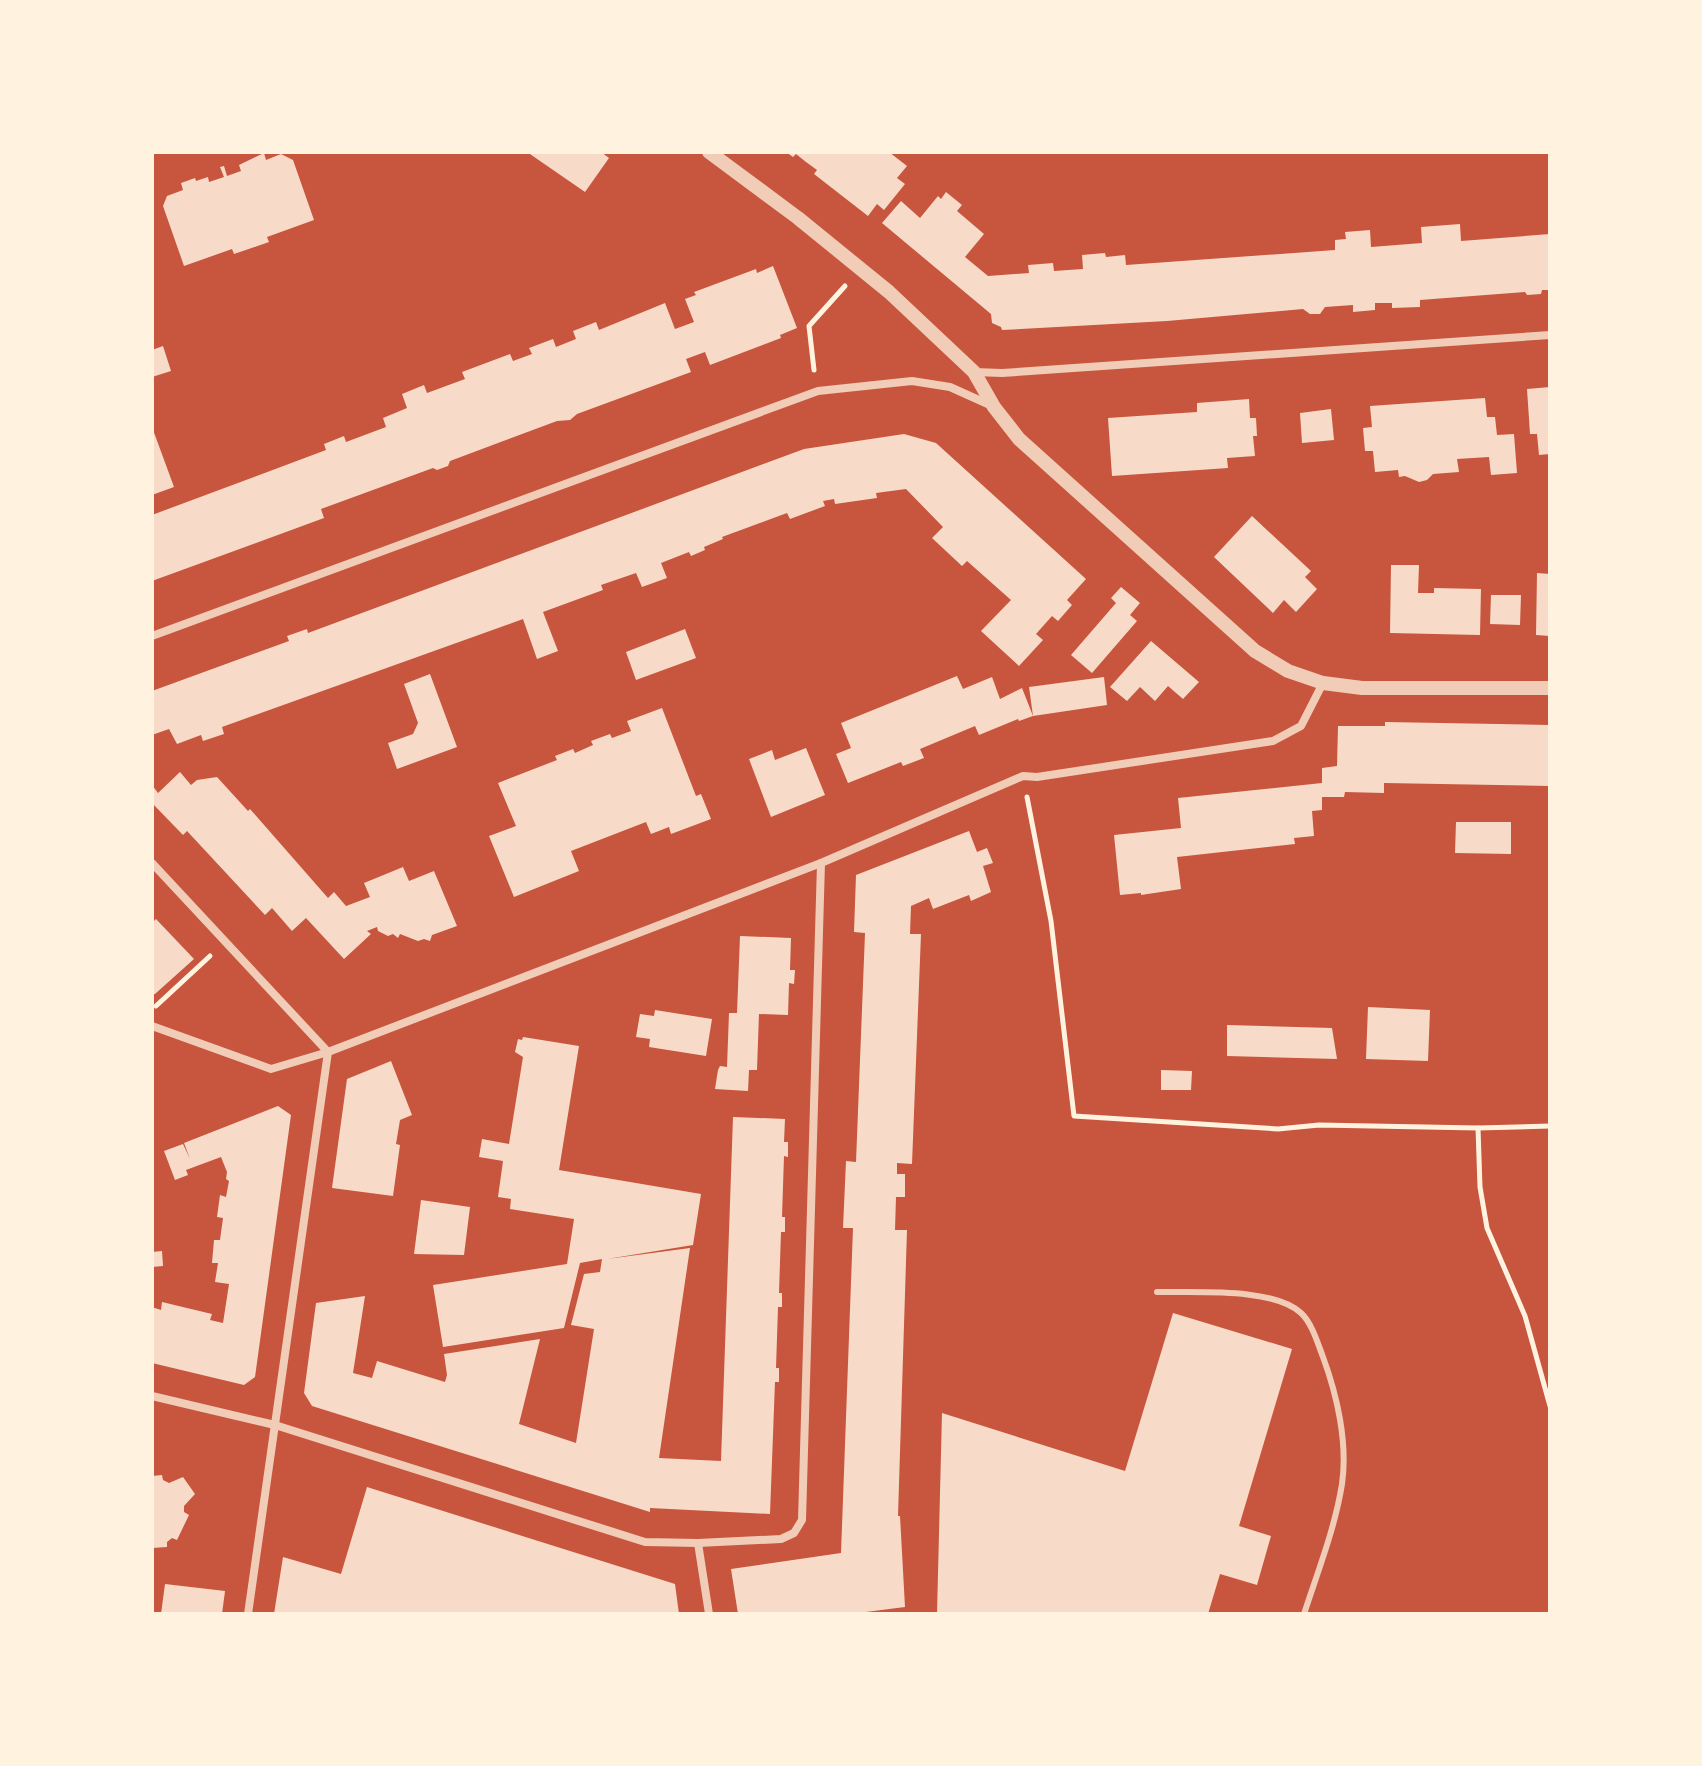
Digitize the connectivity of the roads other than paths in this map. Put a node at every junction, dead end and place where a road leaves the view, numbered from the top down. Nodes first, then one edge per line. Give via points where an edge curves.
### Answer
1 (709, 152) edge
2 (1550, 335) edge
3 (974, 372) junction
4 (994, 407) junction
5 (152, 636) edge
6 (1323, 683) junction
7 (1550, 688) edge
8 (152, 863) edge
9 (821, 863) junction
10 (152, 1026) edge
11 (328, 1052) junction
12 (1157, 1292) dead end
13 (152, 1396) edge
14 (275, 1425) junction
15 (698, 1543) junction
16 (248, 1614) edge
17 (709, 1614) edge
18 (1304, 1614) edge

1 - 3 street via 889,292
2 - 3 street
3 - 4 street
4 - 5 street via 950,387 912,381 818,391
4 - 6 street via 1019,439 1255,651 1288,671
6 - 7 street via 1362,688
6 - 9 street via 1301,726 1273,741 1023,776
8 - 11 street
9 - 11 street
9 - 15 street via 802,1520 794,1533 781,1539
10 - 11 street via 271,1069
11 - 14 street
12 - 18 lane via 1250,1295 1281,1302 1302,1313 1314,1334 1335,1395 1343,1466 1337,1507
13 - 14 street
14 - 15 street via 645,1542
14 - 16 street
15 - 17 street

